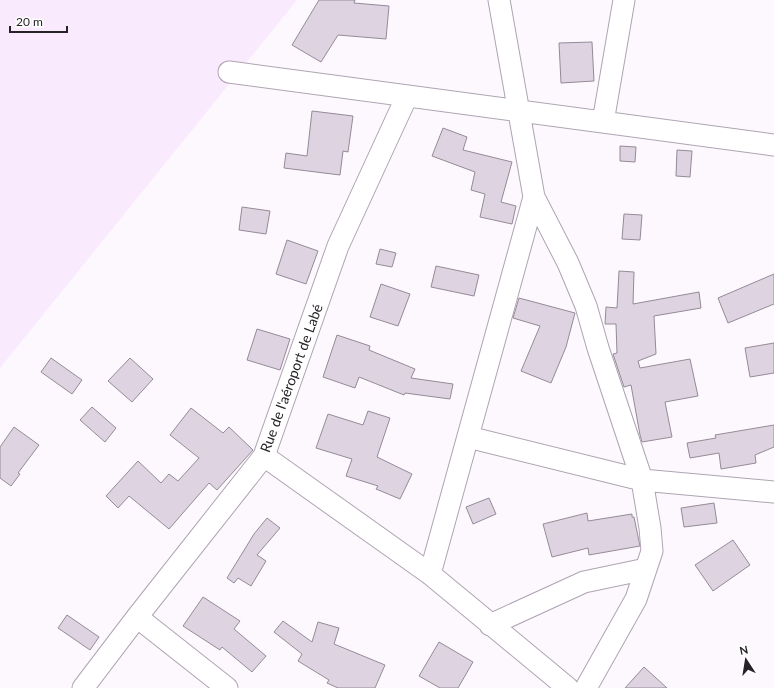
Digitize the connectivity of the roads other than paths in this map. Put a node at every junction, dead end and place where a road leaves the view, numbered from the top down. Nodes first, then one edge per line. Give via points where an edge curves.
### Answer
1 (499, 0) edge
2 (624, 0) edge
3 (229, 72) dead end
4 (407, 96) junction
5 (519, 111) junction
6 (603, 122) junction
7 (774, 145) edge
8 (534, 196) junction
9 (468, 437) junction
10 (264, 456) junction
11 (642, 480) junction
12 (774, 492) edge
13 (646, 569) junction
14 (430, 574) junction
15 (137, 617) junction
16 (490, 624) junction
17 (84, 688) edge
18 (227, 688) edge
19 (568, 688) edge
20 (586, 688) edge

1 - 5 street
2 - 6 street
3 - 4 street
4 - 5 street
4 - 10 street, Rue de l'aéroport de Labé via 338,246
5 - 6 street
5 - 8 street
6 - 7 street
8 - 9 street
8 - 11 street via 568,263 586,306
9 - 11 street
9 - 14 street
10 - 14 street
10 - 15 street, Rue de l'aéroport de Labé
11 - 12 street
11 - 13 street via 652,551
13 - 16 street via 584,582
13 - 20 street via 636,599
14 - 16 street
15 - 17 street, Rue de l'aéroport de Labé
15 - 18 street
16 - 19 street

